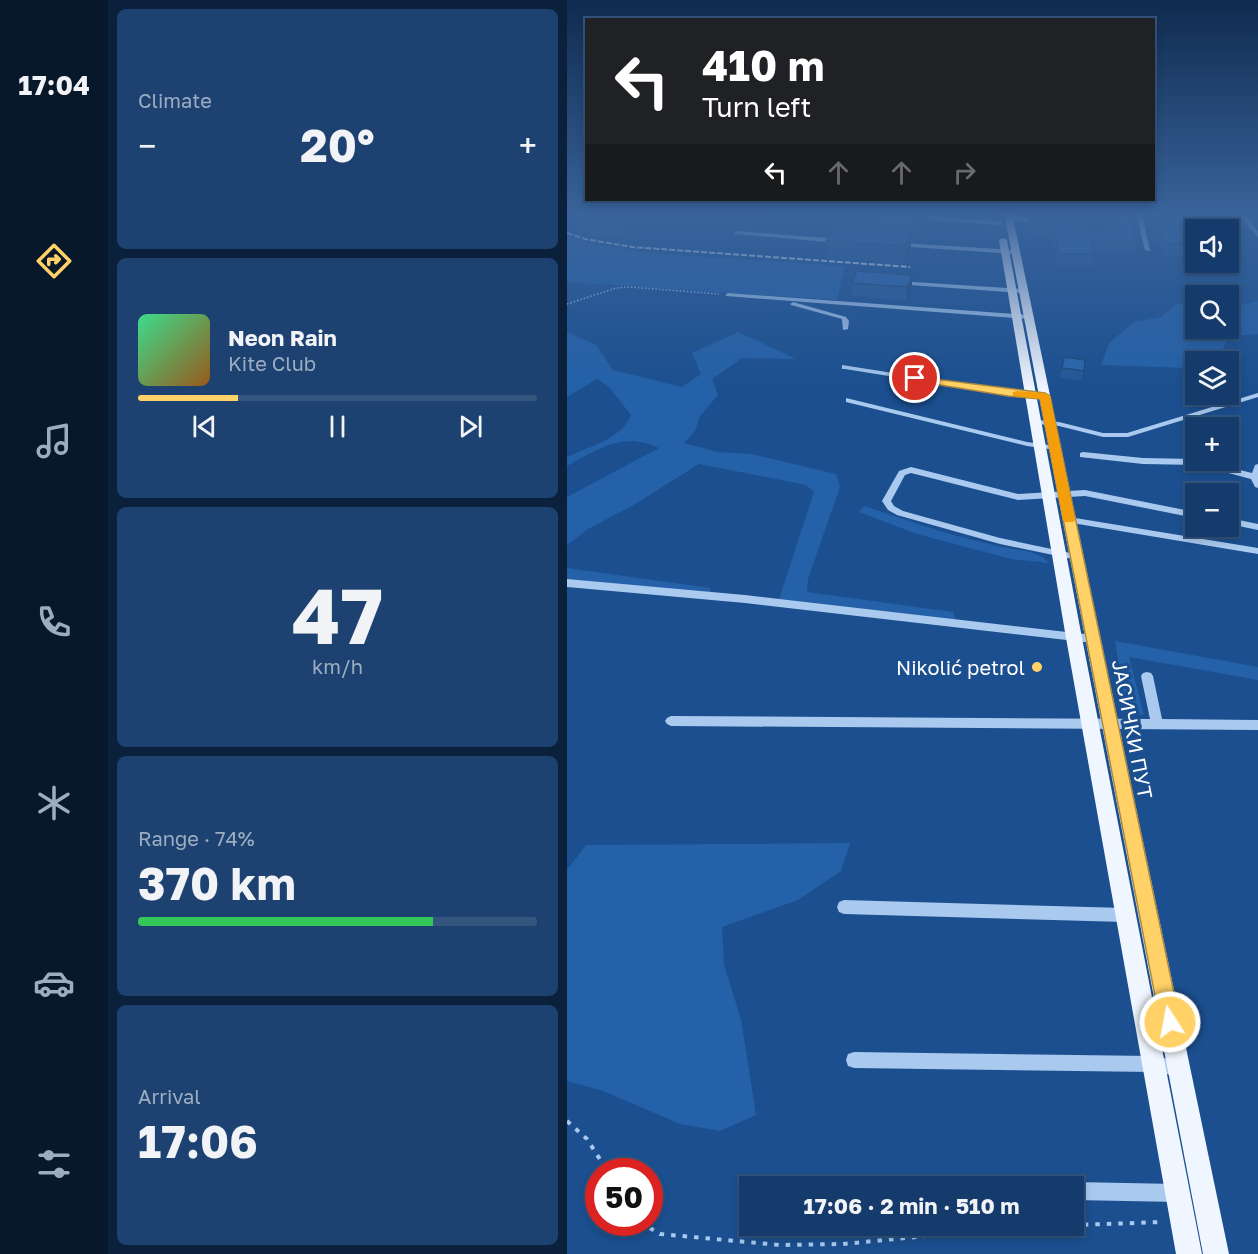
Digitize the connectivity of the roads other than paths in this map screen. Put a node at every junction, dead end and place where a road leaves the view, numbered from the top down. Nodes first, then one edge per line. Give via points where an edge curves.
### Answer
1 (1014, 272) edge
2 (889, 283) edge
3 (1018, 291) junction
4 (728, 295) road end
5 (790, 299) junction
6 (1023, 316) junction
7 (845, 329) dead end
8 (845, 367) dead end
9 (1258, 395) edge
10 (1038, 396) junction
11 (849, 400) dead end
12 (1043, 422) junction
13 (1048, 447) junction
14 (1083, 455) dead end
15 (1258, 467) edge
16 (1257, 481) edge
17 (1056, 496) junction
18 (1185, 513) edge
19 (1069, 520) junction
20 (1239, 524) edge
21 (1258, 527) edge
22 (1258, 551) edge
23 (1068, 556) junction
24 (567, 583) edge
25 (1074, 638) junction
26 (1093, 639) junction
27 (1147, 676) dead end
28 (671, 721) dead end
29 (1089, 722) junction
30 (1110, 724) junction
31 (1157, 724) junction
32 (1258, 725) edge
33 (844, 907) dead end
34 (1125, 915) junction
35 (854, 1060) dead end
36 (1153, 1064) junction
37 (1179, 1068) junction
38 (1084, 1191) edge
39 (1177, 1192) junction
40 (1189, 1254) edge
41 (1216, 1254) edge

1 - 3 main road, ЈАСИЧКИ ПУТ
2 - 3 lane
3 - 6 main road, ЈАСИЧКИ ПУТ
4 - 5 lane
5 - 6 lane
5 - 7 lane via 799,306 844,318
6 - 10 main road, ЈАСИЧКИ ПУТ
8 - 10 lane
9 - 12 lane via 1128,435 1103,435
10 - 12 main road, ЈАСИЧКИ ПУТ
11 - 13 lane
12 - 13 main road, ЈАСИЧКИ ПУТ
13 - 17 main road, ЈАСИЧКИ ПУТ
14 - 16 lane via 1131,461 1198,462
15 - 16 lane
17 - 18 lane via 1085,493
17 - 19 main road, ЈАСИЧКИ ПУТ
17 - 23 main road, ЈАСИЧКИ ПУТ
17 - 23 lane via 1018,497 911,470 902,473 886,501 900,513
19 - 22 lane
19 - 23 main road, ЈАСИЧКИ ПУТ
20 - 21 lane
23 - 25 main road, ЈАСИЧКИ ПУТ
23 - 26 main road, ЈАСИЧКИ ПУТ
24 - 25 lane via 745,599
25 - 26 lane
25 - 29 main road, ЈАСИЧКИ ПУТ
26 - 30 main road, ЈАСИЧКИ ПУТ
27 - 31 lane
28 - 29 lane
29 - 30 lane
29 - 34 main road, ЈАСИЧКИ ПУТ
30 - 31 lane
30 - 37 main road, ЈАСИЧКИ ПУТ
31 - 32 lane
33 - 34 lane
34 - 36 main road, ЈАСИЧКИ ПУТ
35 - 36 lane
36 - 37 lane
36 - 39 main road, ЈАСИЧКИ ПУТ
37 - 41 main road, ЈАСИЧКИ ПУТ
38 - 39 lane
39 - 40 main road, ЈАСИЧКИ ПУТ

